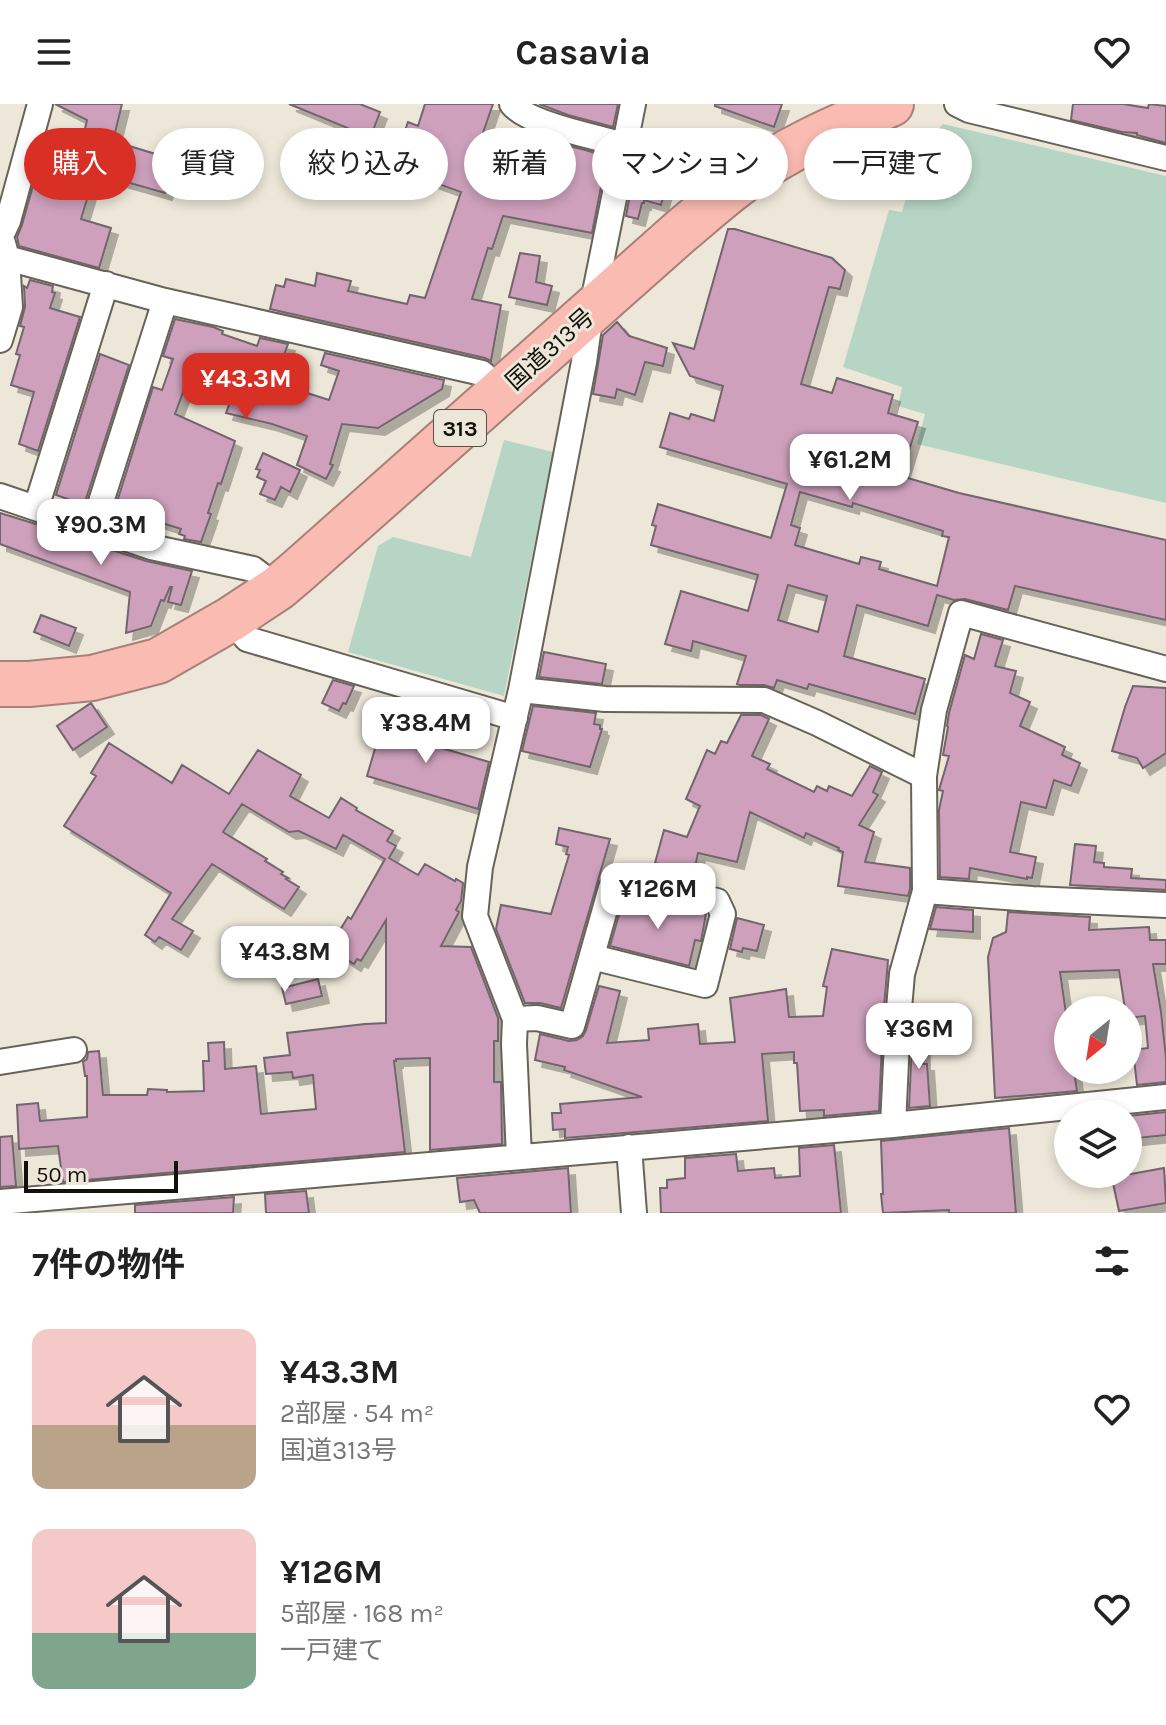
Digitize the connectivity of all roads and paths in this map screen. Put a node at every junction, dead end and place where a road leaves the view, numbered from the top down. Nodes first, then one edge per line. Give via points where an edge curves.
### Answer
1 (40, 104) edge
2 (512, 104) edge
3 (633, 104) edge
4 (891, 104) edge
5 (957, 104) edge
6 (628, 128) edge
7 (592, 136) edge
8 (1166, 158) edge
9 (613, 200) edge
10 (2, 242) edge
11 (106, 284) junction
12 (165, 301) junction
13 (591, 312) junction
14 (0, 340) edge
15 (501, 392) junction
16 (0, 496) edge
17 (36, 508) junction
18 (93, 527) junction
19 (278, 588) junction
20 (231, 619) junction
21 (1166, 669) edge
22 (0, 684) edge
23 (521, 690) junction
24 (515, 718) junction
25 (924, 776) junction
26 (925, 891) junction
27 (1166, 905) edge
28 (592, 957) junction
29 (515, 1019) junction
30 (74, 1050) dead end
31 (0, 1062) edge
32 (1166, 1097) edge
33 (893, 1125) junction
34 (629, 1147) junction
35 (519, 1157) junction
36 (0, 1202) edge
37 (634, 1213) edge

1 - 10 street
2 - 7 street via 518,111
3 - 6 street
4 - 13 highway, 国道313号 / 313 via 787,153 734,186
5 - 8 street
9 - 13 street
10 - 11 street
10 - 14 street via 10,307
11 - 12 street
11 - 17 street
12 - 15 street via 482,373
12 - 18 street
13 - 15 highway, 国道313号 / 313
13 - 23 street
15 - 19 highway, 国道313号 / 313
16 - 17 street
17 - 18 street
18 - 19 street via 151,547 253,569
19 - 20 highway, 国道313号 / 313
20 - 22 highway, 国道313号 / 313 via 158,661 92,678
20 - 24 street via 247,639
21 - 25 street via 961,613 934,710
23 - 24 street
23 - 25 street via 605,699 764,700
24 - 29 street via 480,867 475,916
25 - 26 street
26 - 27 street
26 - 33 street via 902,974
28 - 28 street via 705,985 723,914 717,901 620,878 611,888
28 - 29 street via 572,1026
29 - 35 street
30 - 31 street
32 - 33 street
33 - 34 street
34 - 35 street
34 - 37 street
35 - 36 street

